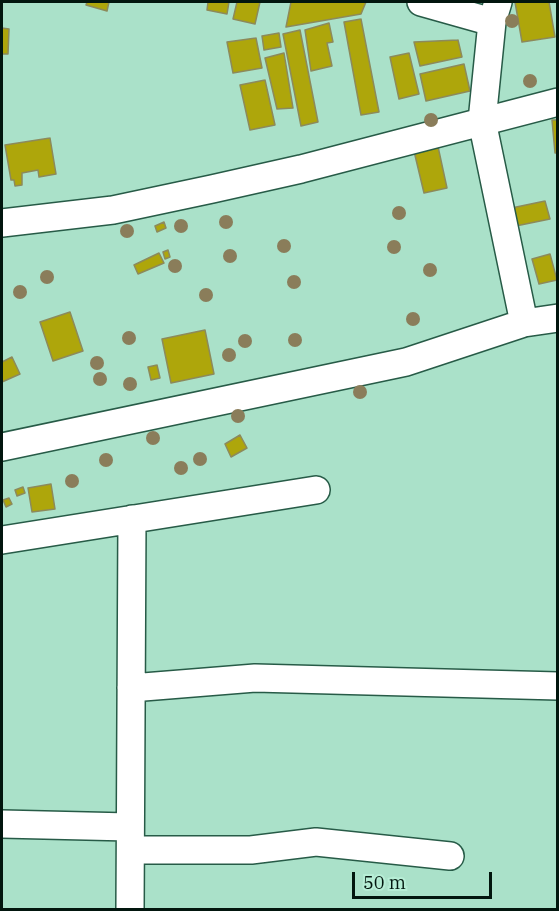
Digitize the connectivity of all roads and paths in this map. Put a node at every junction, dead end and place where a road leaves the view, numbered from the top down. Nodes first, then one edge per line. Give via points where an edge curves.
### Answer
1 (421, 2) edge
2 (495, 12) edge
3 (558, 102) edge
4 (482, 121) junction
5 (2, 223) edge
6 (558, 318) edge
7 (524, 323) junction
8 (2, 447) edge
9 (316, 490) dead end
10 (132, 519) junction
11 (2, 540) edge
12 (558, 686) edge
13 (131, 688) junction
14 (2, 824) edge
15 (130, 838) junction
16 (450, 856) dead end
17 (130, 909) edge

1 - 2 street
2 - 4 street
3 - 4 street
4 - 5 street via 301,170 124,208
4 - 7 street
6 - 7 street
7 - 8 street via 406,362
9 - 10 street
10 - 11 street
10 - 13 street
12 - 13 street via 255,678
13 - 15 street
14 - 15 street
15 - 16 street via 251,850 316,842
15 - 17 street

